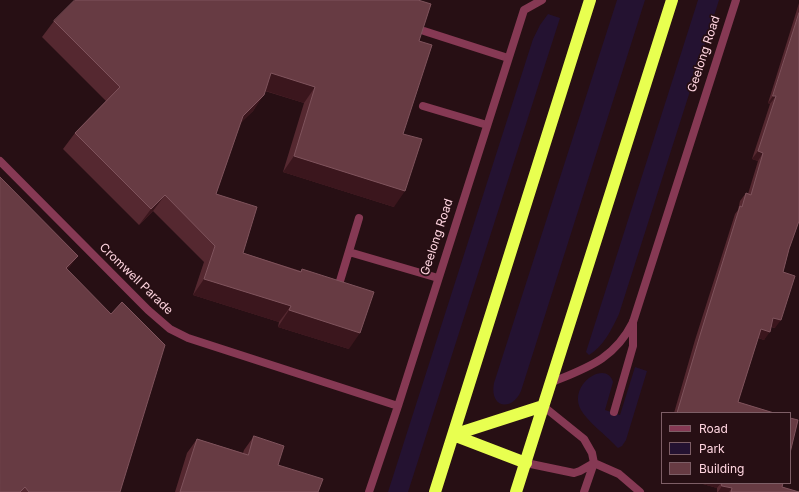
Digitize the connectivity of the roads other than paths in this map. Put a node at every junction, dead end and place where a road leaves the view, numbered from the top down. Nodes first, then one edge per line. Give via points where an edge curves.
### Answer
1 (542, 0) edge
2 (590, 0) edge
3 (672, 0) edge
4 (736, 0) edge
5 (424, 31) edge
6 (508, 58) junction
7 (423, 106) dead end
8 (487, 125) junction
9 (0, 161) edge
10 (359, 218) dead end
11 (349, 252) junction
12 (438, 278) junction
13 (336, 292) edge
14 (633, 322) junction
15 (550, 383) junction
16 (398, 406) junction
17 (543, 406) junction
18 (614, 412) dead end
19 (453, 435) junction
20 (526, 463) junction
21 (594, 463) junction
22 (369, 492) edge
23 (435, 492) edge
24 (516, 492) edge
25 (584, 492) edge
26 (640, 492) edge

1 - 6 street, Geelong Road via 524,10
2 - 19 highway
3 - 15 highway
4 - 14 street, Geelong Road
5 - 6 street
6 - 8 street, Geelong Road
7 - 8 street
8 - 12 street, Geelong Road
9 - 16 street, Cromwell Parade via 170,329 188,338
10 - 11 street
11 - 12 street
11 - 13 street
12 - 16 street, Geelong Road
14 - 15 street, Geelong Road via 606,356 592,365
14 - 18 street, Geelong Road via 634,346
15 - 17 highway
16 - 22 street, Geelong Road
17 - 19 highway
17 - 20 highway
17 - 21 street via 584,439
19 - 20 highway
19 - 23 highway
20 - 21 street via 574,473
20 - 24 highway
21 - 25 street
21 - 26 street via 619,474

